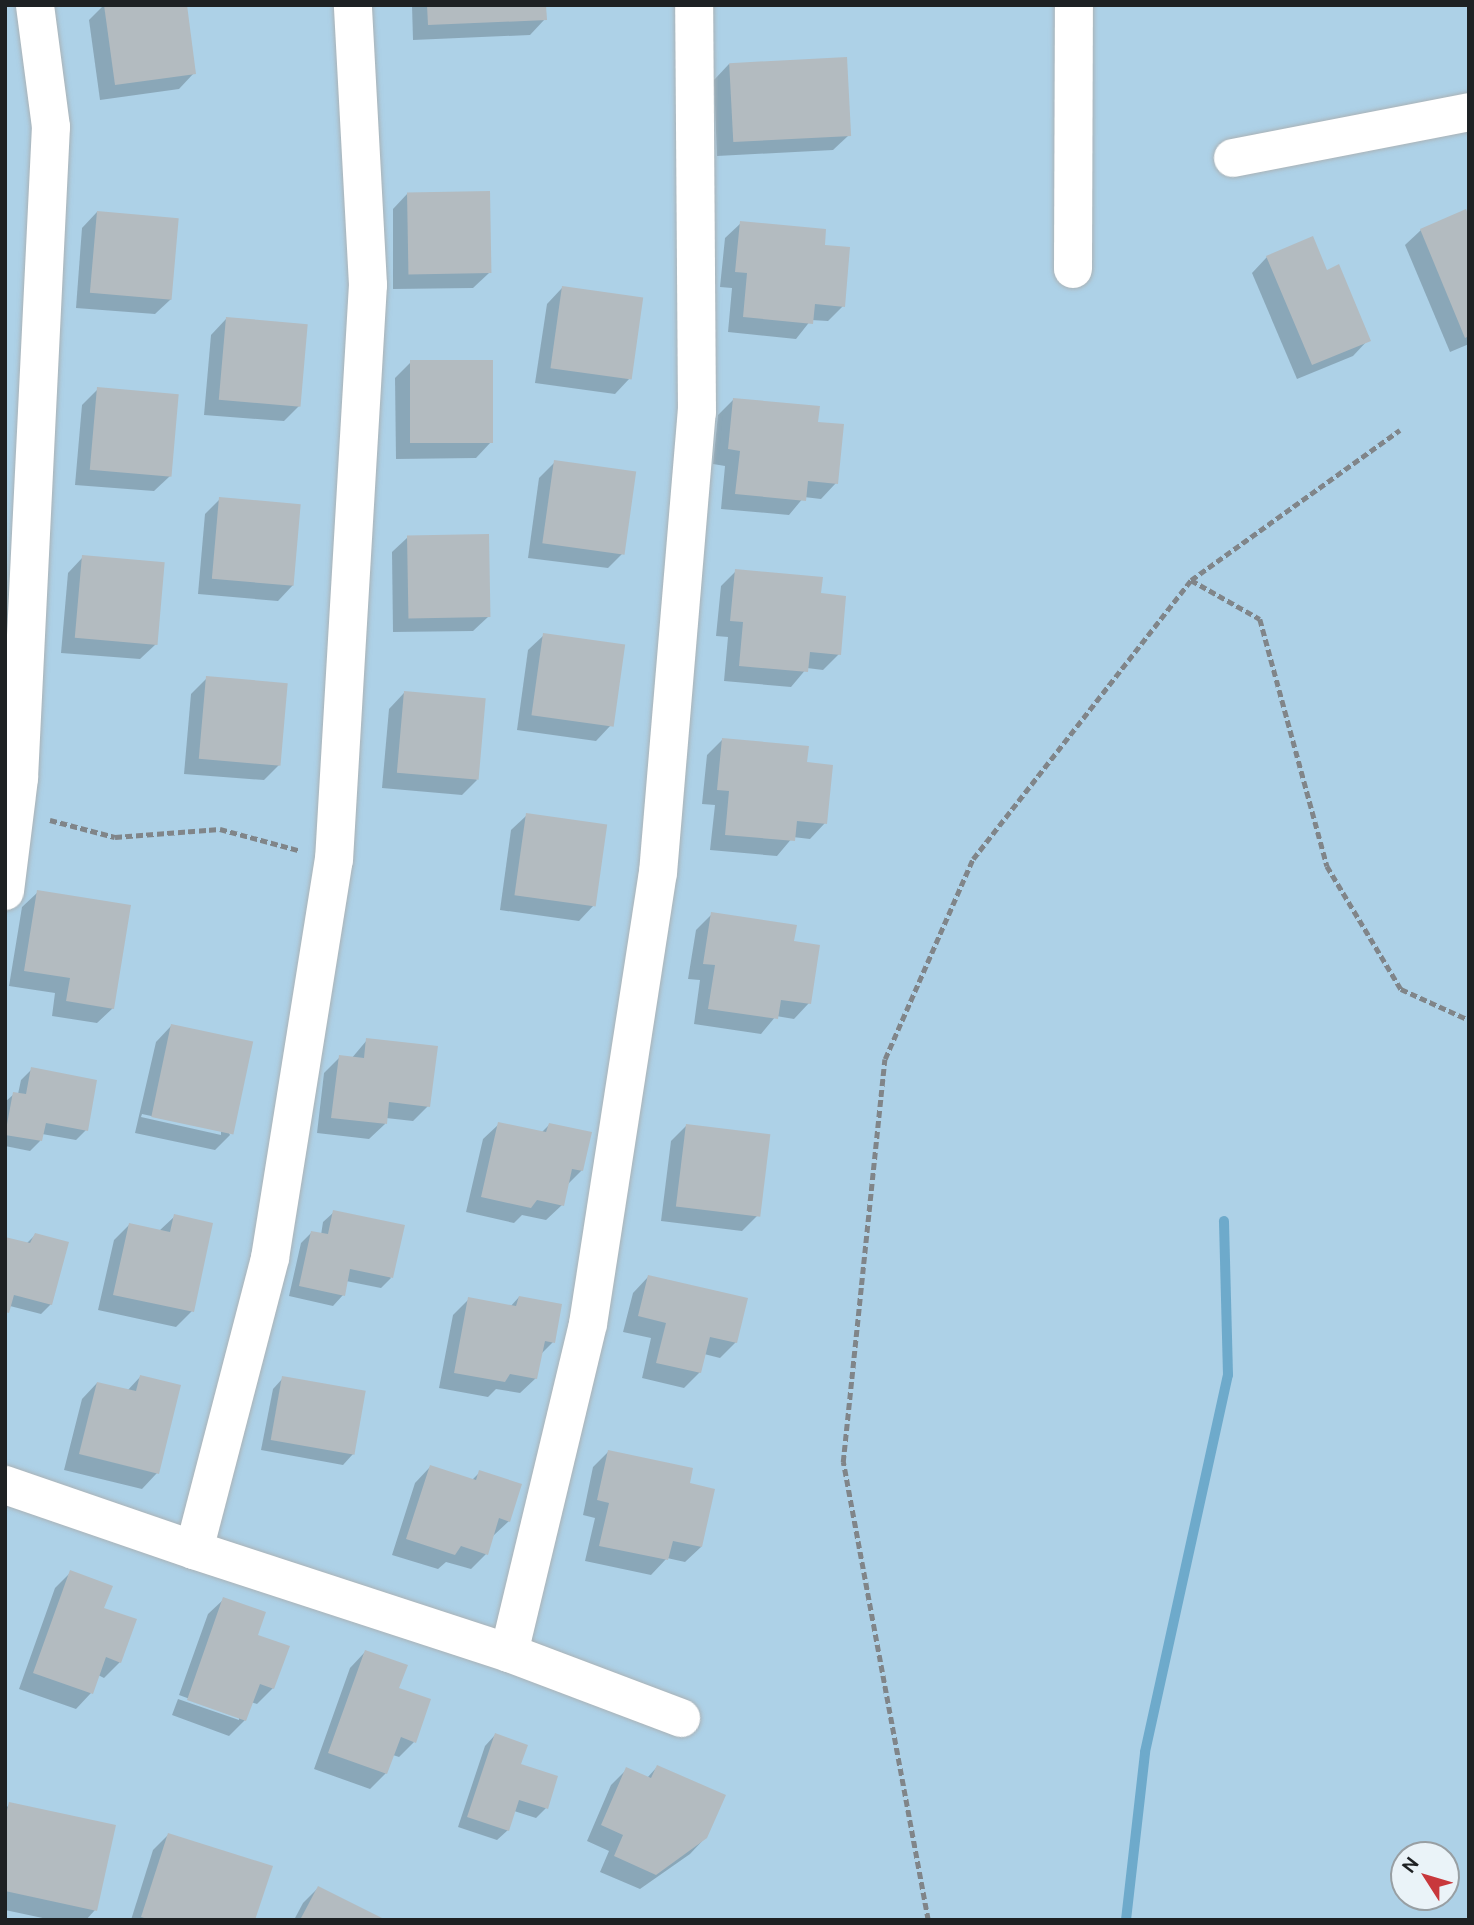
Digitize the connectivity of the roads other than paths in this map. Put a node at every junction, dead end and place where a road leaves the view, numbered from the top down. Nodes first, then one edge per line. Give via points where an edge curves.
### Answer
1 (35, 5) edge
2 (353, 5) edge
3 (694, 5) edge
4 (1074, 5) edge
5 (1469, 112) edge
6 (1233, 158) dead end
7 (1073, 269) dead end
8 (5, 891) edge
9 (5, 1485) edge
10 (194, 1550) junction
11 (509, 1653) junction
12 (681, 1718) dead end

1 - 8 street via 51,127 15,811
2 - 10 street via 368,285 334,860 271,1258
3 - 11 street via 697,413 658,873 588,1324
4 - 7 street
5 - 6 street
9 - 10 street
10 - 11 street
11 - 12 street

